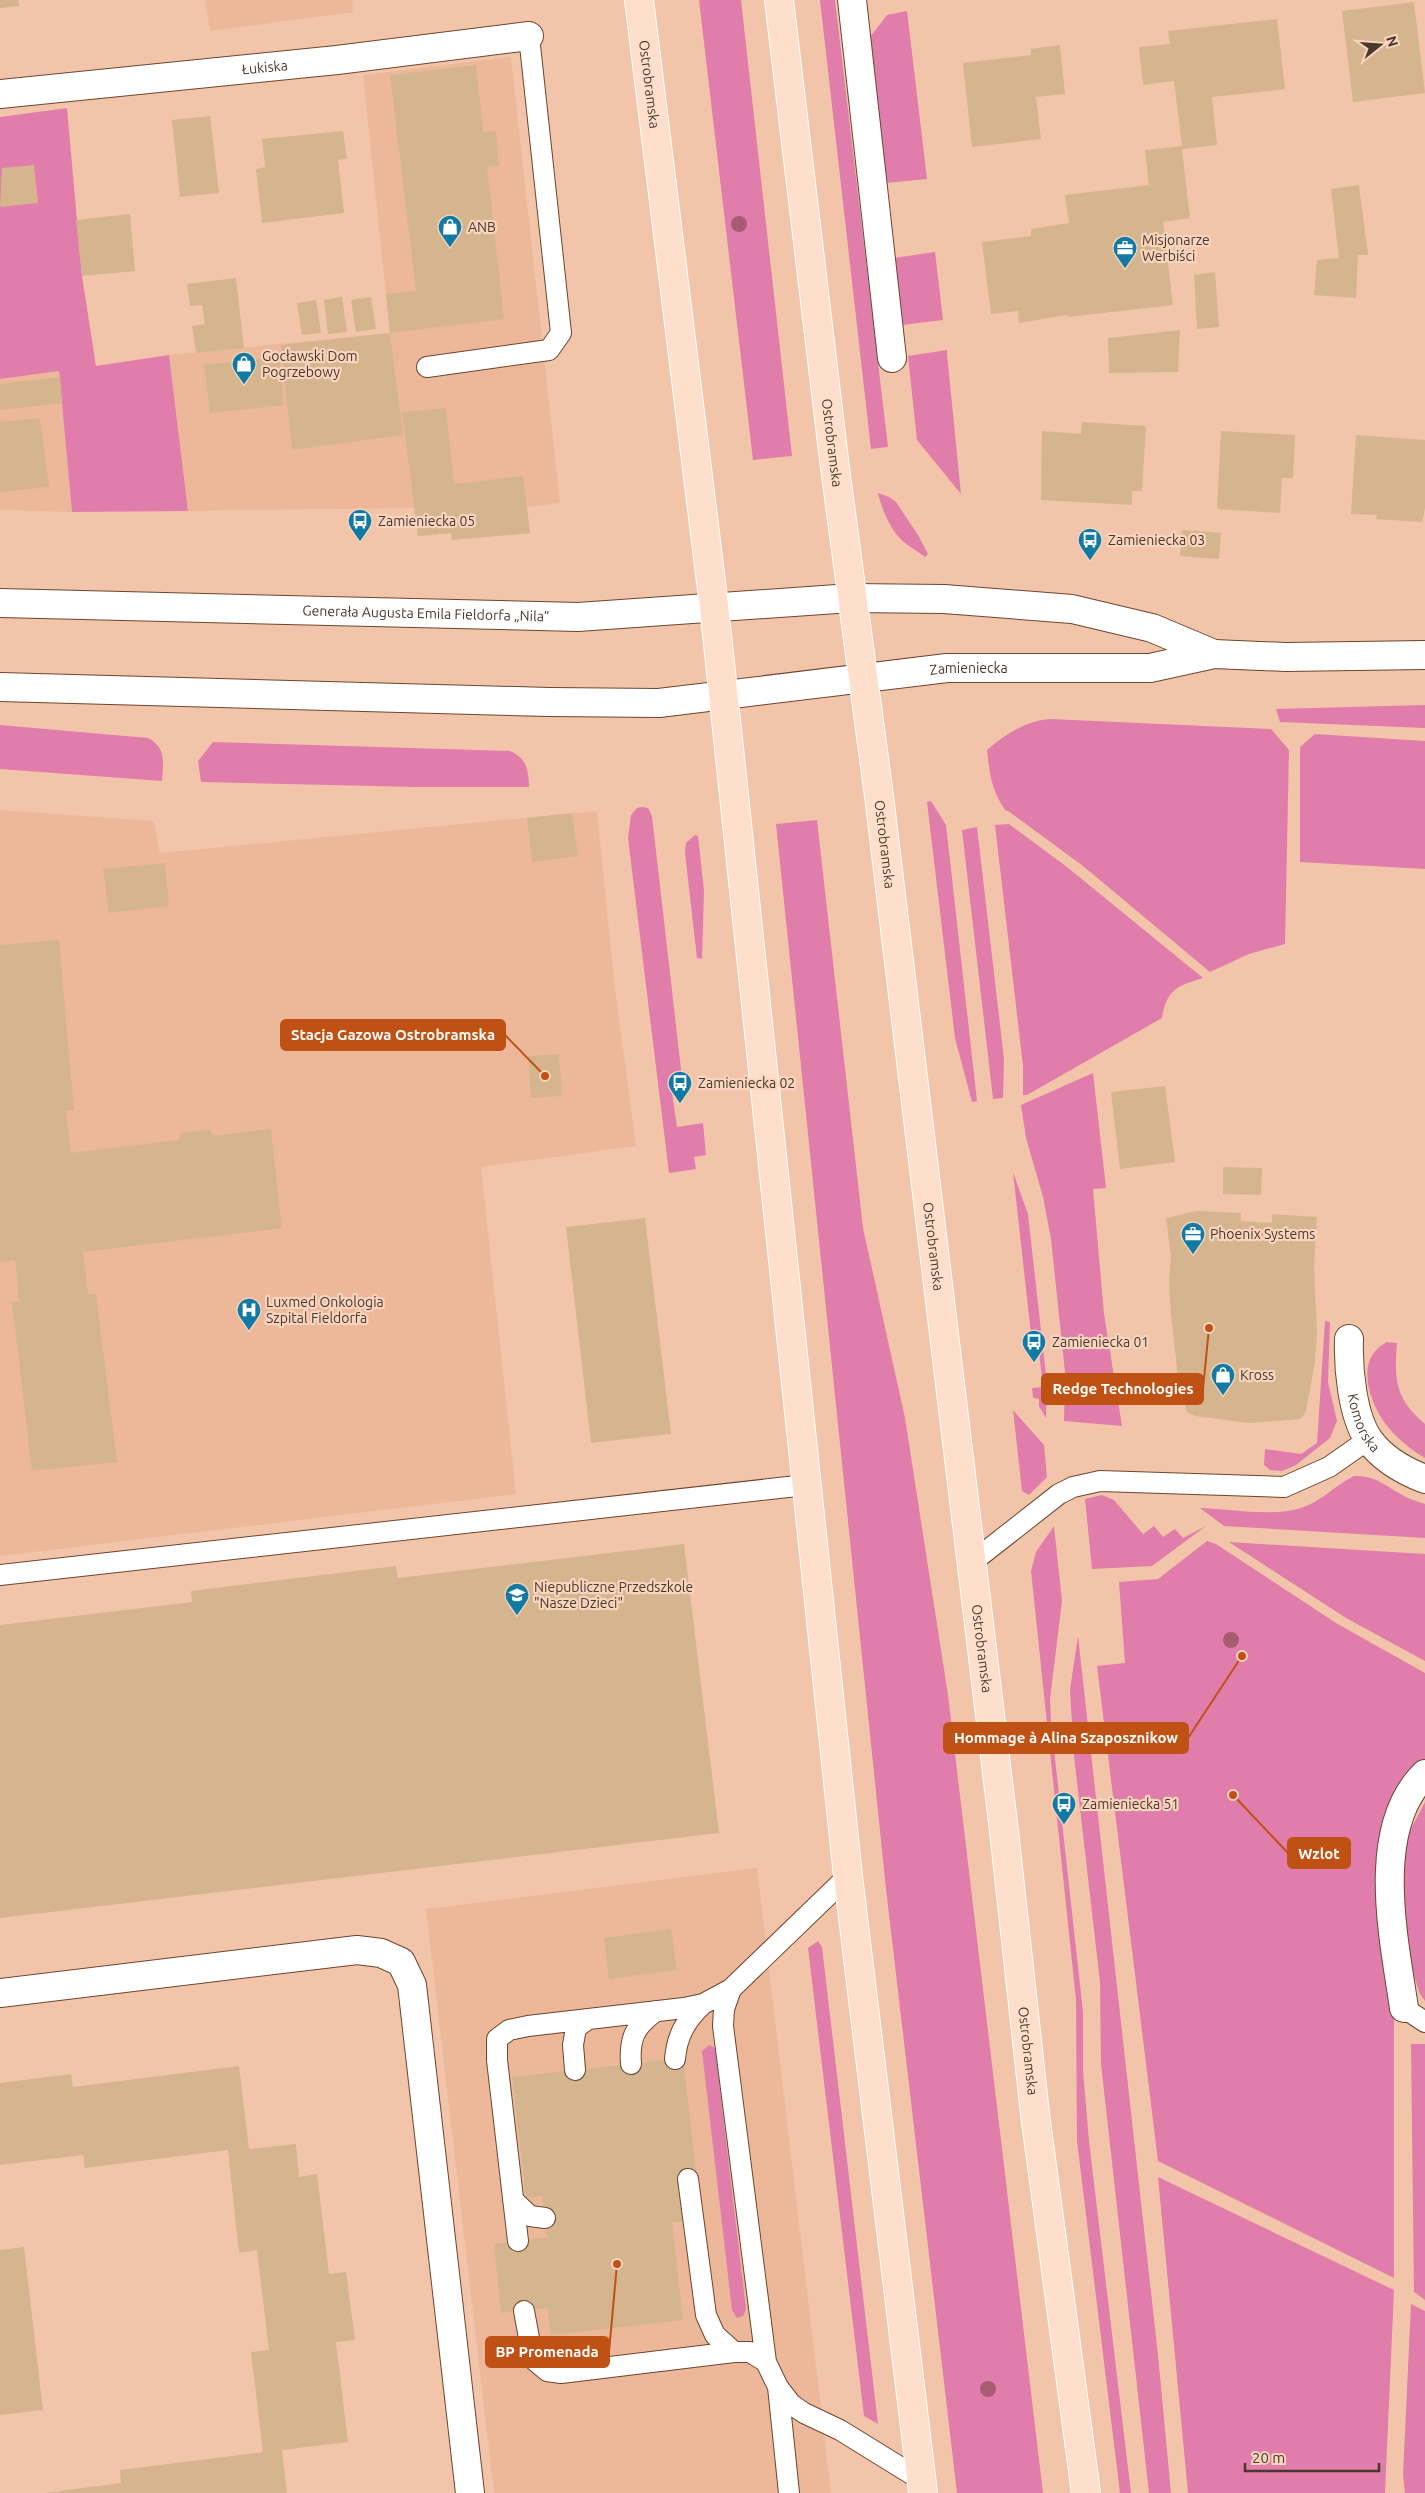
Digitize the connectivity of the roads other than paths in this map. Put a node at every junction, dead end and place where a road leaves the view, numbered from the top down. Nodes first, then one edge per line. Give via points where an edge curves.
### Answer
1 (639, 0) edge
2 (779, 0) edge
3 (852, 0) edge
4 (529, 36) joint
5 (0, 94) edge
6 (892, 358) dead end
7 (427, 367) dead end
8 (851, 598) junction
9 (0, 603) edge
10 (714, 606) junction
11 (1214, 654) junction
12 (1425, 656) edge
13 (863, 678) junction
14 (0, 687) edge
15 (723, 696) junction
16 (1349, 1339) dead end
17 (1369, 1439) junction
18 (1425, 1479) edge
19 (806, 1485) junction
20 (971, 1563) junction
21 (0, 1575) edge
22 (1425, 1774) edge
23 (848, 1876) junction
24 (731, 1989) junction
25 (0, 1993) edge
26 (703, 2004) junction
27 (656, 2011) junction
28 (1415, 2015) edge
29 (588, 2019) junction
30 (675, 2059) dead end
31 (631, 2064) dead end
32 (575, 2070) dead end
33 (688, 2179) dead end
34 (513, 2200) junction
35 (545, 2218) dead end
36 (518, 2241) dead end
37 (524, 2311) dead end
38 (734, 2352) junction
39 (766, 2362) junction
40 (778, 2387) junction
41 (922, 2487) edge
42 (470, 2493) edge
43 (789, 2493) edge
44 (1086, 2493) edge

1 - 10 main road, Ostrobramska
2 - 8 main road, Ostrobramska
3 - 6 street
4 - 5 street, Łukiska via 336,60
4 - 7 lane via 561,333 549,350
8 - 10 street, Generała Augusta Emila Fieldorfa „Nila”
8 - 11 street, Zamieniecka via 966,600 1072,609 1152,628
8 - 13 main road, Ostrobramska
9 - 10 street, Generała Augusta Emila Fieldorfa „Nila” via 578,617
10 - 15 main road, Ostrobramska
11 - 12 street, Zamieniecka
11 - 13 street, Zamieniecka via 1150,668 947,668
13 - 15 street, Zamieniecka
13 - 20 main road, Ostrobramska
14 - 15 street via 610,703 659,703
15 - 19 main road, Ostrobramska
16 - 17 street, Komorska via 1354,1403
17 - 18 street, Komorska via 1401,1470
17 - 20 lane via 1329,1467 1284,1487 1100,1481 1072,1487
19 - 21 lane
19 - 23 main road, Ostrobramska
20 - 44 main road, Ostrobramska via 1035,2114
22 - 28 street via 1410,1789 1392,1837 1390,1915
23 - 24 lane
23 - 41 main road, Ostrobramska
24 - 26 lane
24 - 39 lane via 724,2009 723,2026
25 - 42 street via 358,1950 381,1953 401,1962 412,1985
26 - 27 lane
26 - 30 lane via 688,2019 676,2041
27 - 29 lane
27 - 31 lane via 641,2022 634,2034
29 - 32 lane via 576,2028 573,2045
29 - 34 lane via 509,2030 497,2039
33 - 38 lane via 687,2208 706,2315 715,2335
34 - 35 lane via 530,2216
34 - 36 lane
37 - 38 lane via 533,2359 548,2371 598,2370
38 - 39 lane via 750,2352
39 - 40 lane
40 - 41 lane via 791,2404 840,2430
40 - 43 lane

